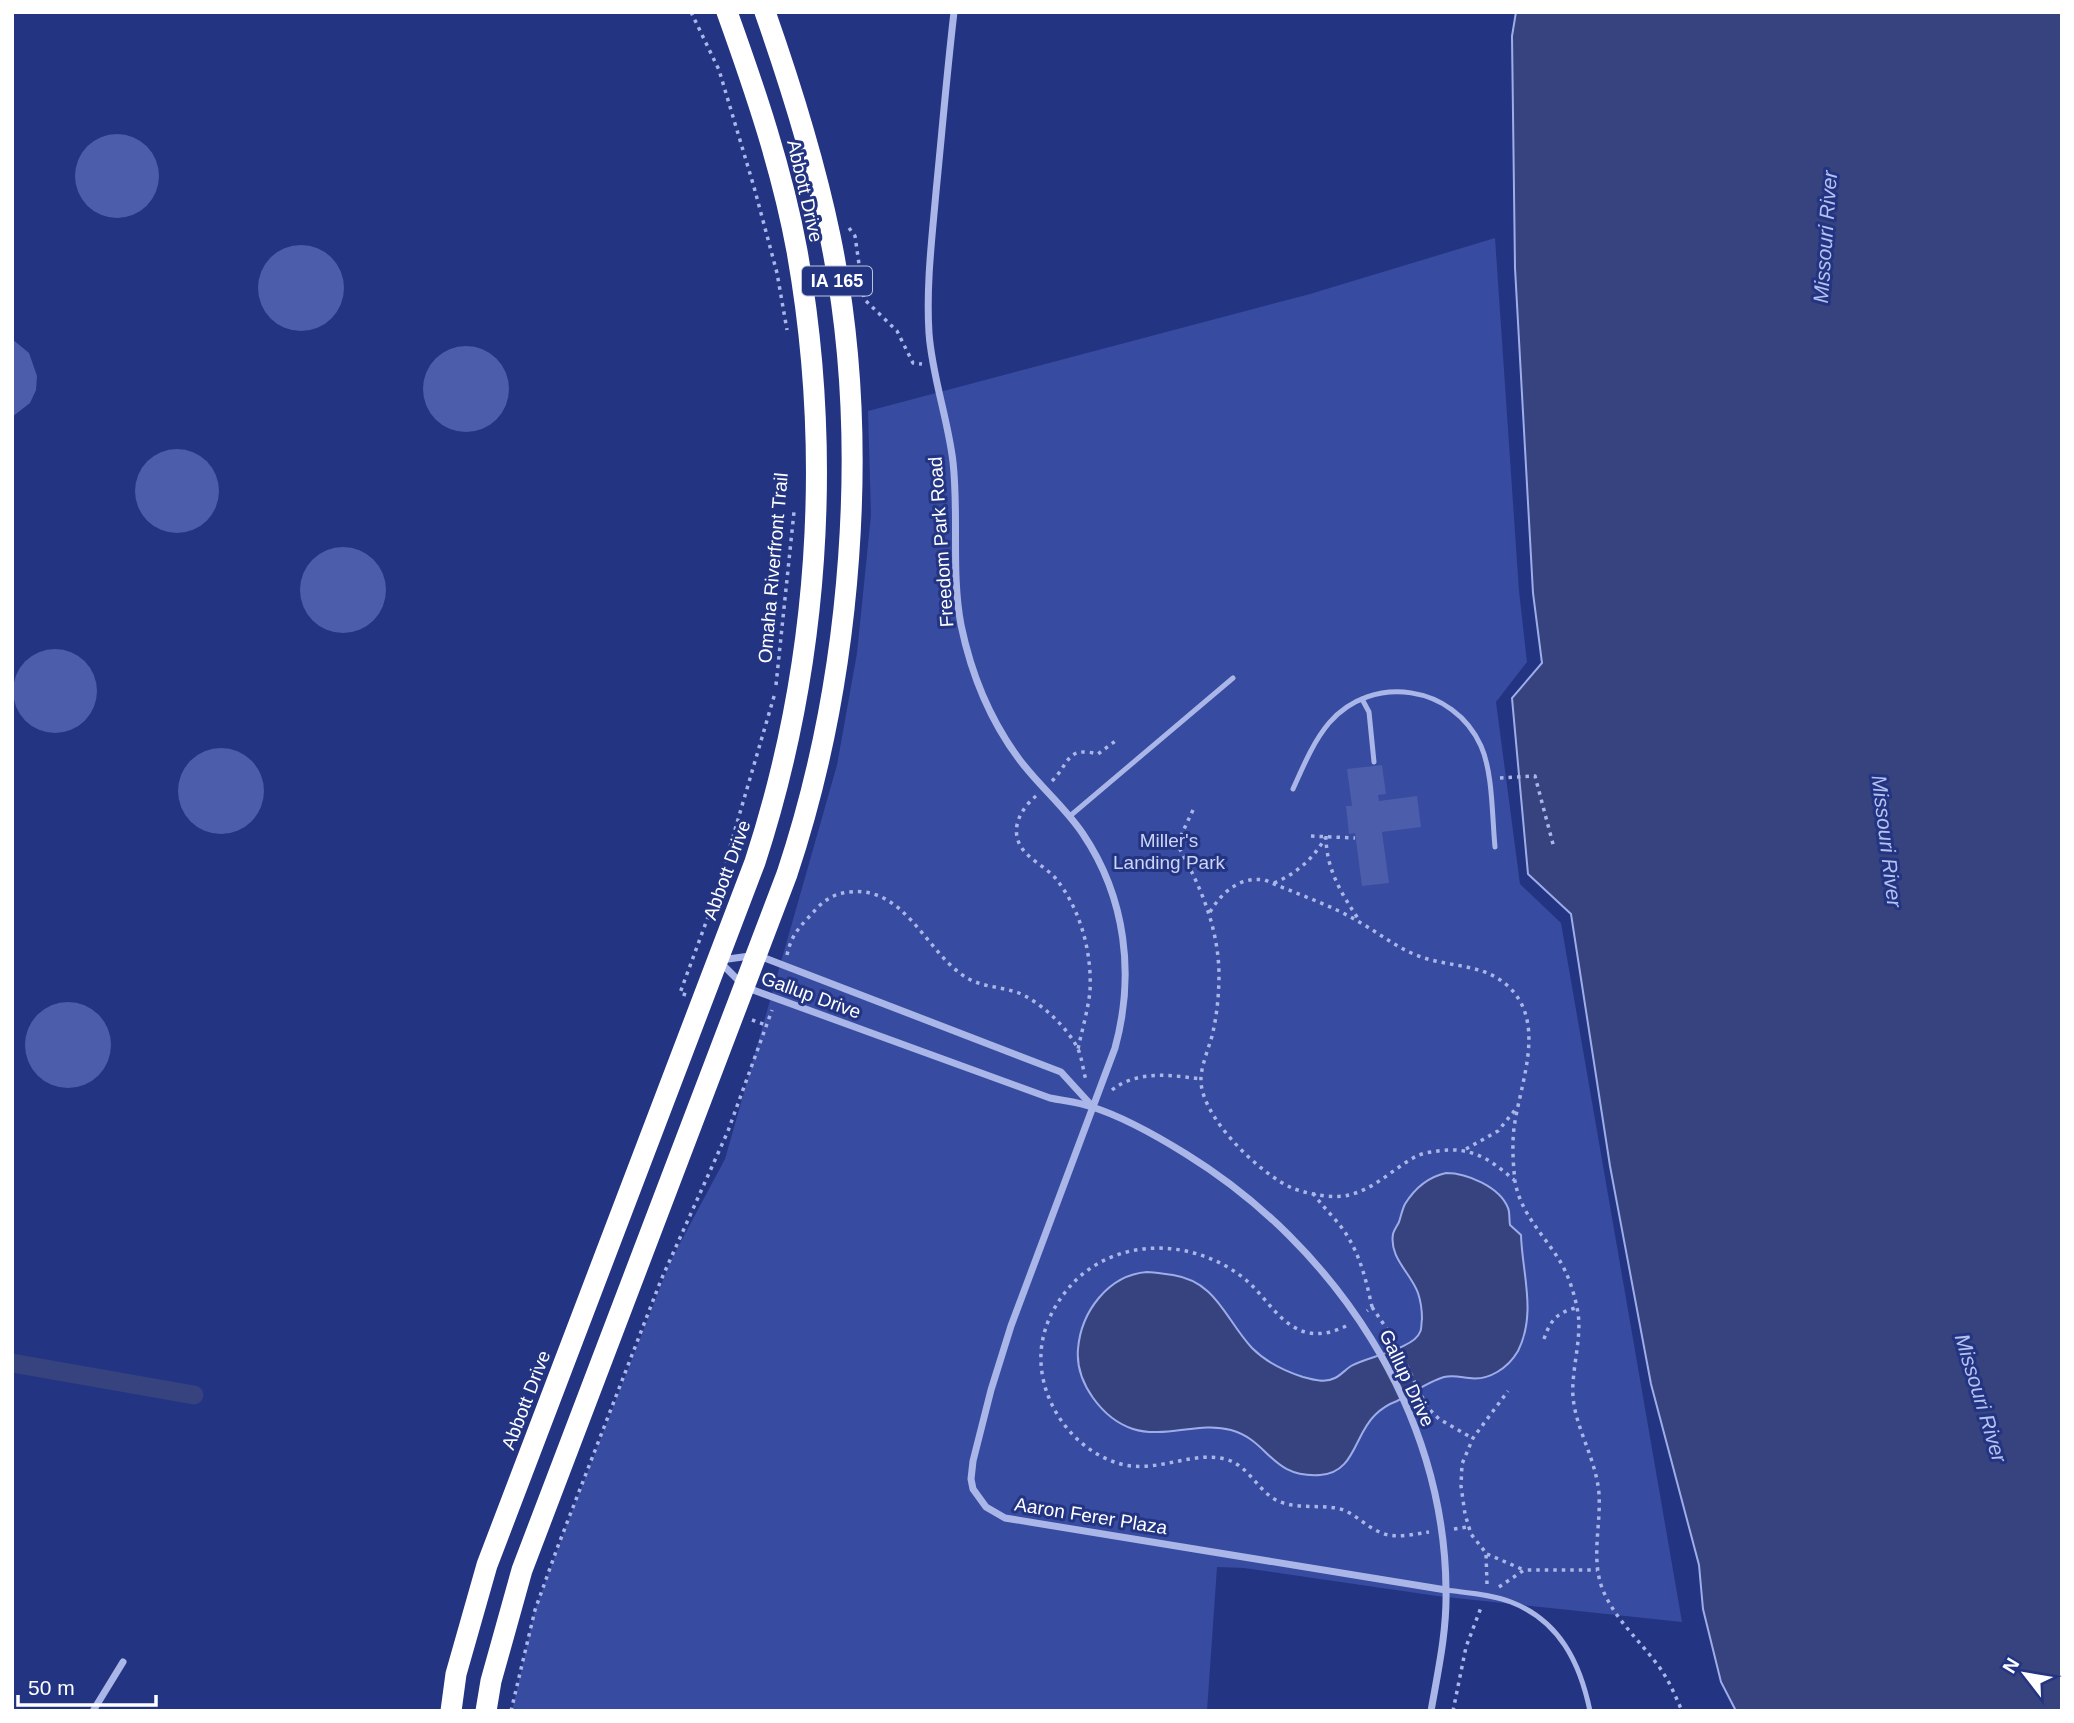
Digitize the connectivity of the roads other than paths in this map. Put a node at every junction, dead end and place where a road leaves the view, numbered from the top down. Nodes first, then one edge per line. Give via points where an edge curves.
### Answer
1 (727, 12) edge
2 (765, 12) edge
3 (954, 12) edge
4 (1233, 678) dead end
5 (1362, 699) junction
6 (1374, 762) dead end
7 (1293, 789) dead end
8 (1070, 816) junction
9 (1495, 847) dead end
10 (757, 955) junction
11 (718, 960) junction
12 (745, 987) junction
13 (1092, 1107) junction
14 (1446, 1590) junction
15 (122, 1662) dead end
16 (93, 1711) edge
17 (451, 1711) edge
18 (486, 1711) edge
19 (1431, 1711) edge
20 (1590, 1711) edge

1 - 11 highway, Abbott Drive / IA 165 via 781,178 796,250 817,437 813,580 791,730 771,813
2 - 10 highway, Abbott Drive / IA 165 via 791,84 826,222 841,307 851,427 846,582 837,660 807,814
3 - 8 street, Freedom Park Road via 929,284 929,337 953,462 961,624 972,668 1000,731
4 - 8 lane
5 - 6 lane via 1369,712
5 - 7 lane via 1329,723
5 - 9 lane via 1396,691 1416,692 1450,708 1473,732 1488,779
8 - 13 street, Freedom Park Road via 1110,887 1125,950 1123,1020
10 - 11 street, Gallup Drive
10 - 12 highway, Abbott Drive
10 - 13 street, Gallup Drive via 1060,1072
11 - 12 street, Gallup Drive
11 - 17 highway, Abbott Drive via 487,1564 456,1674
12 - 13 street, Gallup Drive via 1050,1098
12 - 18 highway, Abbott Drive via 522,1570
13 - 14 street, Gallup Drive via 1173,1145 1253,1200 1324,1273 1359,1318 1407,1406 1433,1489
13 - 14 street, Aaron Ferer Plaza via 991,1390 971,1471 979,1499 1005,1518
14 - 19 street, Gallup Drive
14 - 20 lane via 1510,1602 1544,1622 1565,1643 1582,1678
15 - 16 street

